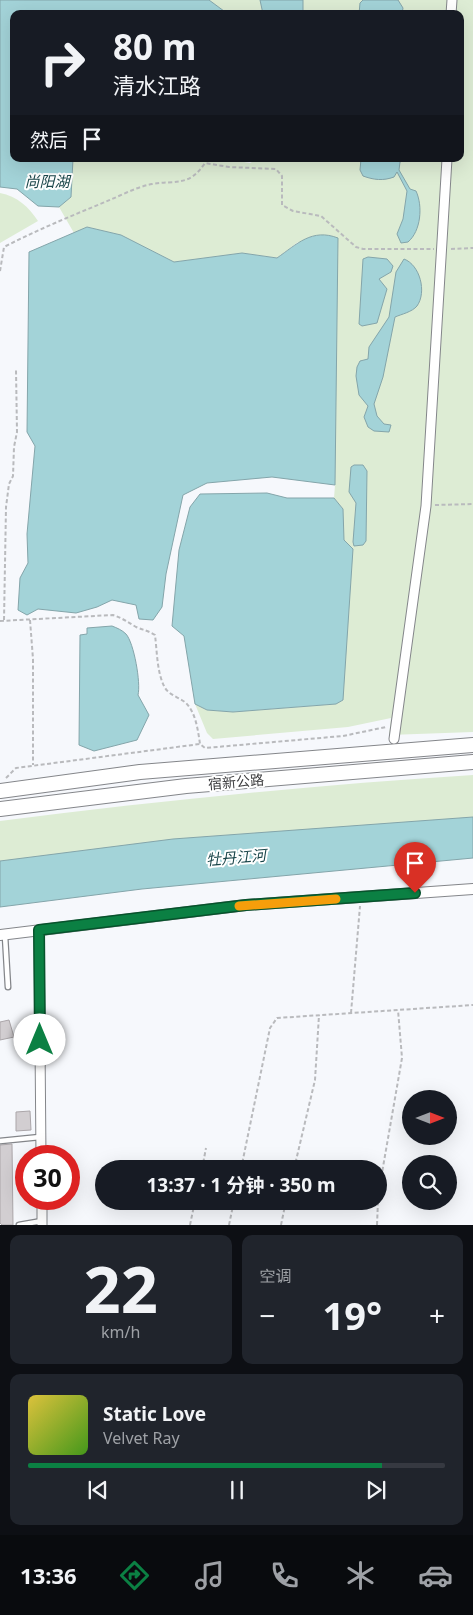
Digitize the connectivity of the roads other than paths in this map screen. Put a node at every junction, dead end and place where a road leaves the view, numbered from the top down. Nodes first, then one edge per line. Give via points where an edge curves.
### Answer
1 (447, 162) edge
2 (394, 739) dead end
3 (473, 745) edge
4 (473, 762) edge
5 (2, 787) edge
6 (0, 809) edge
7 (473, 889) edge
8 (39, 930) junction
9 (2, 935) edge
10 (8, 987) dead end
11 (40, 1137) junction
12 (0, 1141) edge
13 (40, 1145) edge
14 (42, 1210) edge
15 (42, 1223) edge
16 (18, 1225) edge

1 - 2 street via 426,506
3 - 5 highway, 宿新公路 via 140,772
4 - 6 highway, 宿新公路 via 186,786
7 - 8 street via 246,905
8 - 9 street
8 - 11 street
9 - 10 lane
11 - 12 lane
11 - 13 street
14 - 15 street
15 - 16 lane

